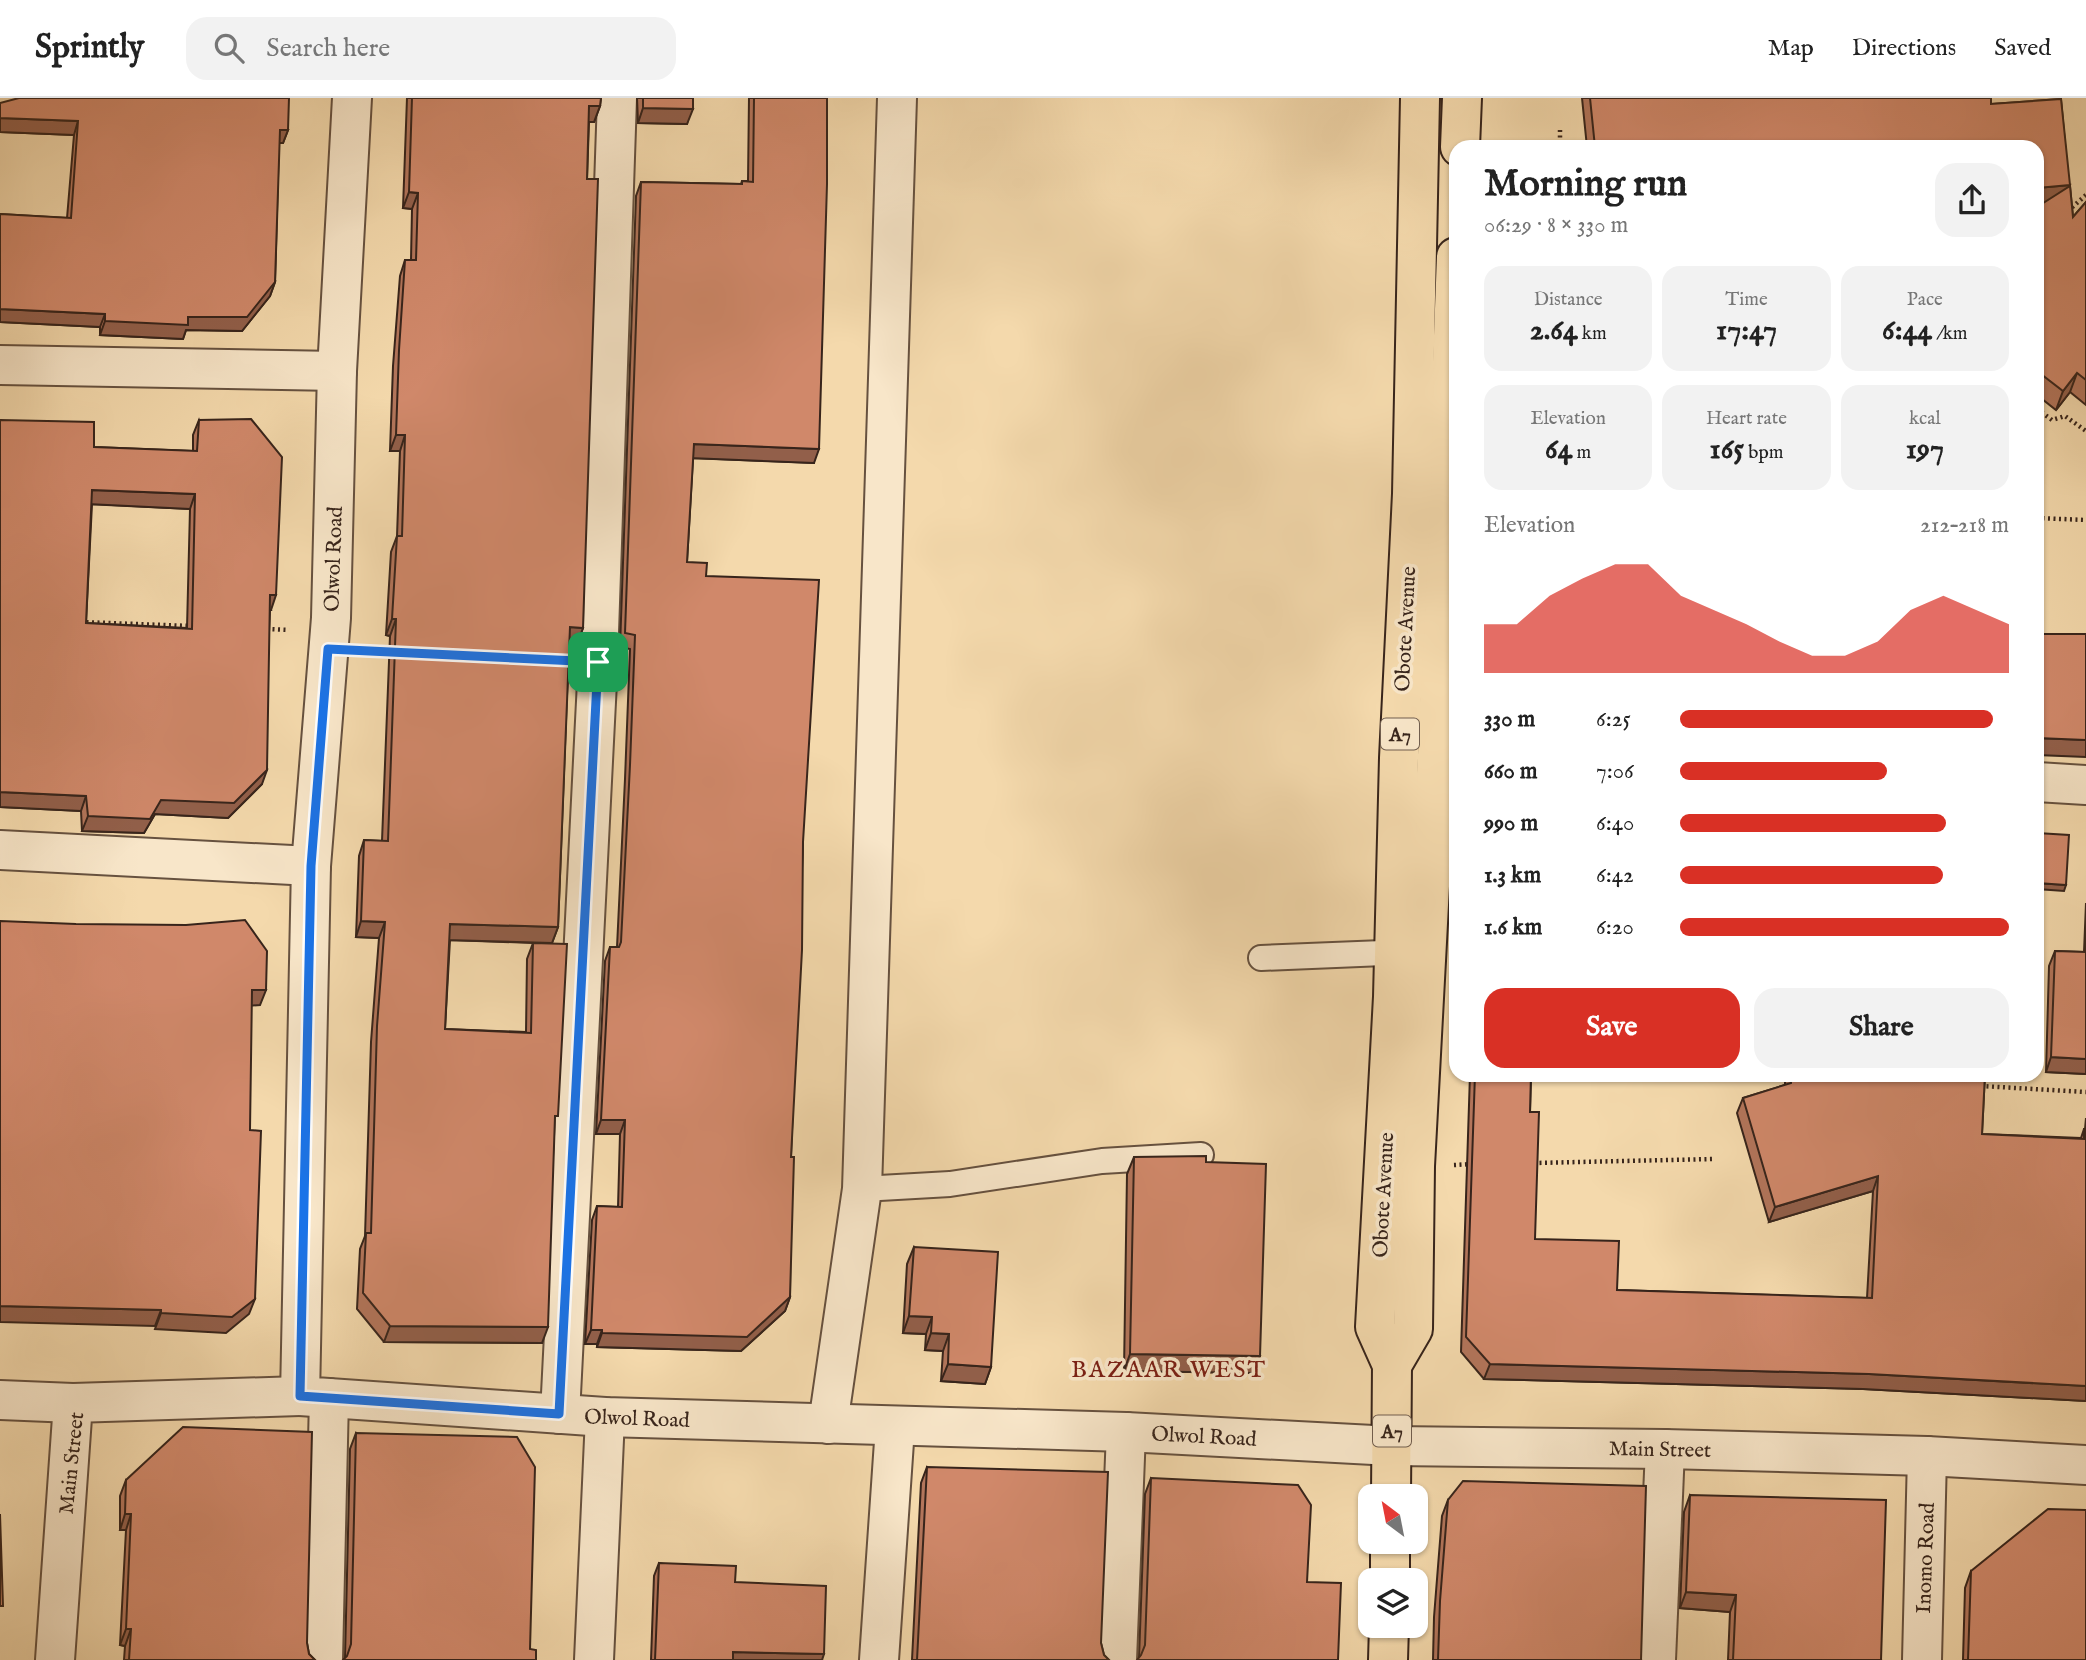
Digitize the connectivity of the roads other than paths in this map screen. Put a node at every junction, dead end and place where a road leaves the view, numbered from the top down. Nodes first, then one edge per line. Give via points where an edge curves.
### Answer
1 (352, 98) edge
2 (617, 98) edge
3 (897, 98) edge
4 (1420, 98) edge
5 (1462, 98) edge
6 (1460, 140) edge
7 (0, 365) edge
8 (337, 371) junction
9 (1449, 606) edge
10 (1446, 755) edge
11 (2044, 782) edge
12 (2086, 785) edge
13 (0, 850) edge
14 (311, 866) junction
15 (1410, 952) junction
16 (1261, 958) dead end
17 (1201, 1155) edge
18 (862, 1189) junction
19 (1392, 1365) junction
20 (314, 1397) junction
21 (0, 1400) edge
22 (73, 1404) junction
23 (559, 1414) junction
24 (605, 1417) junction
25 (828, 1423) junction
26 (895, 1427) junction
27 (1126, 1432) junction
28 (1392, 1446) junction
29 (1665, 1449) junction
30 (1927, 1456) junction
31 (2086, 1465) edge
32 (1391, 1484) edge
33 (1389, 1638) edge
34 (55, 1660) edge
35 (323, 1660) edge
36 (594, 1660) edge
37 (878, 1660) edge
38 (1117, 1660) edge
39 (1388, 1660) edge
40 (1656, 1660) edge
41 (1922, 1660) edge

1 - 8 street, Olwol Road
2 - 23 street via 598,662
3 - 18 street
4 - 15 main road, Obote Avenue / A7 via 1412,494 1399,758
5 - 6 main road
7 - 8 street
8 - 14 street, Olwol Road via 328,640
9 - 10 main road, Obote Avenue / A7
10 - 15 main road, Obote Avenue / A7
11 - 12 street
13 - 14 street
14 - 20 street, Olwol Road
15 - 16 lane
15 - 19 main road, Obote Avenue / A7 via 1375,1327
15 - 19 main road, Obote Avenue / A7 via 1413,1329
17 - 18 lane via 1102,1161 950,1184
18 - 25 street
19 - 28 main road, Obote Avenue / A7
20 - 22 street, Main Street
20 - 23 street, Olwol Road
20 - 35 street
21 - 22 street
22 - 34 street, Main Street
23 - 24 street, Olwol Road
24 - 25 street, Olwol Road
24 - 36 street
25 - 26 street, Olwol Road
26 - 27 street, Olwol Road
26 - 37 street
27 - 28 street, Olwol Road
27 - 38 street
28 - 29 street, Main Street
28 - 32 main road, Obote Avenue / A7
29 - 30 street, Main Street
29 - 40 street
30 - 31 street, Main Street
30 - 41 street, Inomo Road
33 - 39 main road

